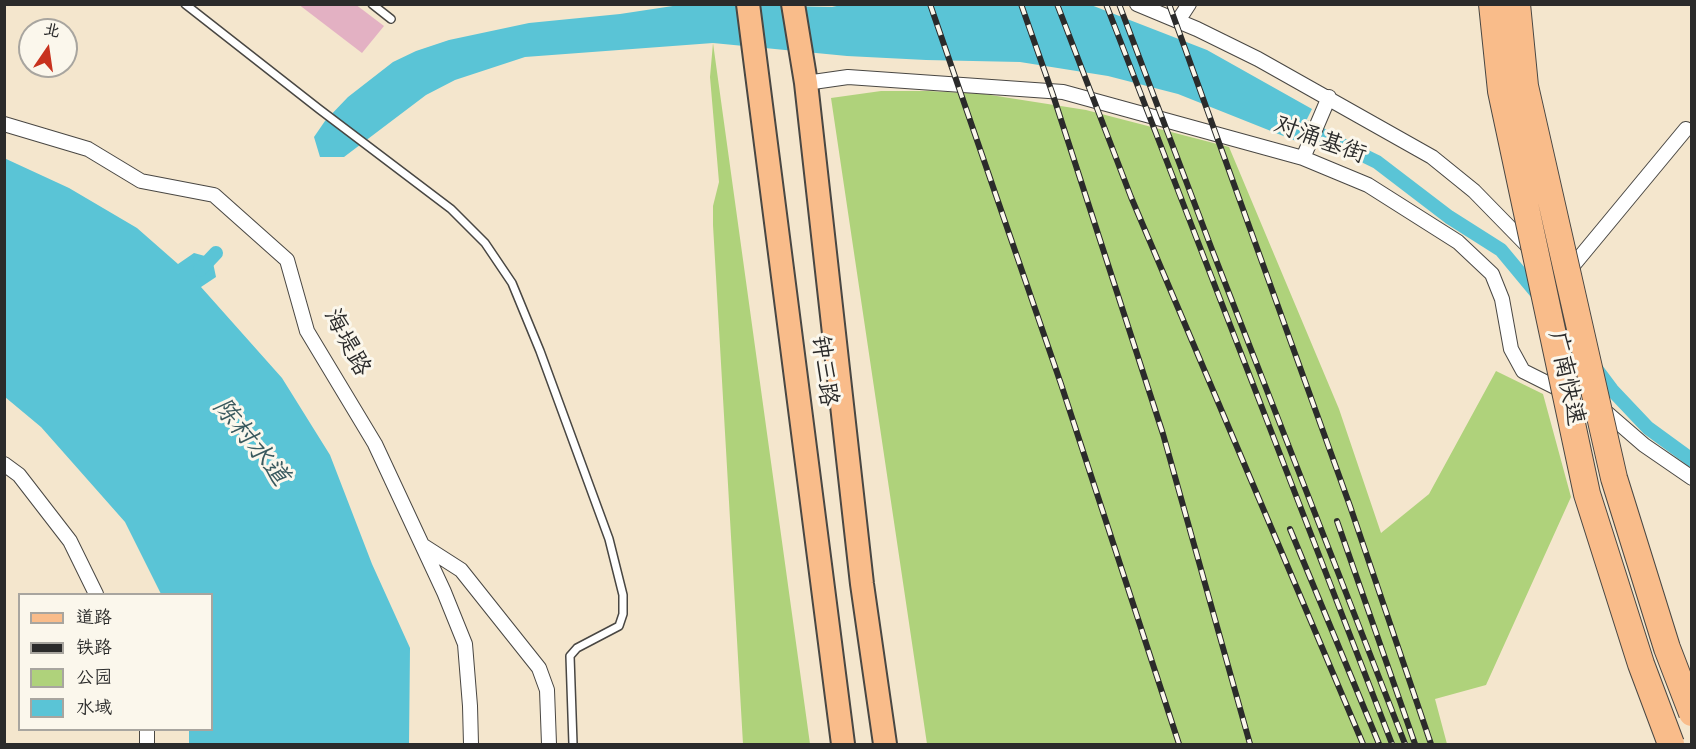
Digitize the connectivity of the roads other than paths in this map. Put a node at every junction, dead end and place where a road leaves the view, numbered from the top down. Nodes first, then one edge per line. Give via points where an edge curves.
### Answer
1 (186, 4) edge
2 (372, 4) edge
3 (748, 4) edge
4 (793, 4) edge
5 (1137, 4) edge
6 (1189, 4) edge
7 (1492, 4) edge
8 (1517, 4) edge
9 (391, 19) dead end
10 (1178, 21) junction
11 (806, 83) junction
12 (1329, 97) junction
13 (4, 124) edge
14 (1686, 129) dead end
15 (1304, 154) junction
16 (4, 464) edge
17 (1692, 478) edge
18 (422, 545) junction
19 (96, 593) edge
20 (1692, 713) edge
21 (471, 744) edge
22 (549, 744) edge
23 (573, 744) edge
24 (843, 744) edge
25 (885, 744) edge
26 (1671, 744) edge

1 - 23 lane via 459,216 498,260 521,303 609,539 622,595 619,626 577,648 570,656
2 - 9 lane
3 - 24 main road, 钟三路
4 - 11 main road, 钟三路
5 - 10 street
6 - 10 street
7 - 26 highway, 广南快速, bridge via 1501,91 1587,494
8 - 20 highway, 广南快速, bridge via 1525,86 1614,478 1667,648
10 - 12 street
11 - 15 street, 对涌基街 via 848,77 1063,92
11 - 25 main road, 钟三路 via 862,584
12 - 14 street via 1432,157 1474,191 1561,280
12 - 15 street
13 - 18 street, 海堤路 via 88,149 141,182 214,195 287,260 307,331 375,444
15 - 17 street, 对涌基街 via 1368,185 1458,242 1492,274 1502,299 1511,349 1522,371 1607,412 1644,445
16 - 19 street via 19,474 70,541
18 - 21 street, 海堤路 via 465,644
18 - 22 street via 461,570 539,668 547,690

